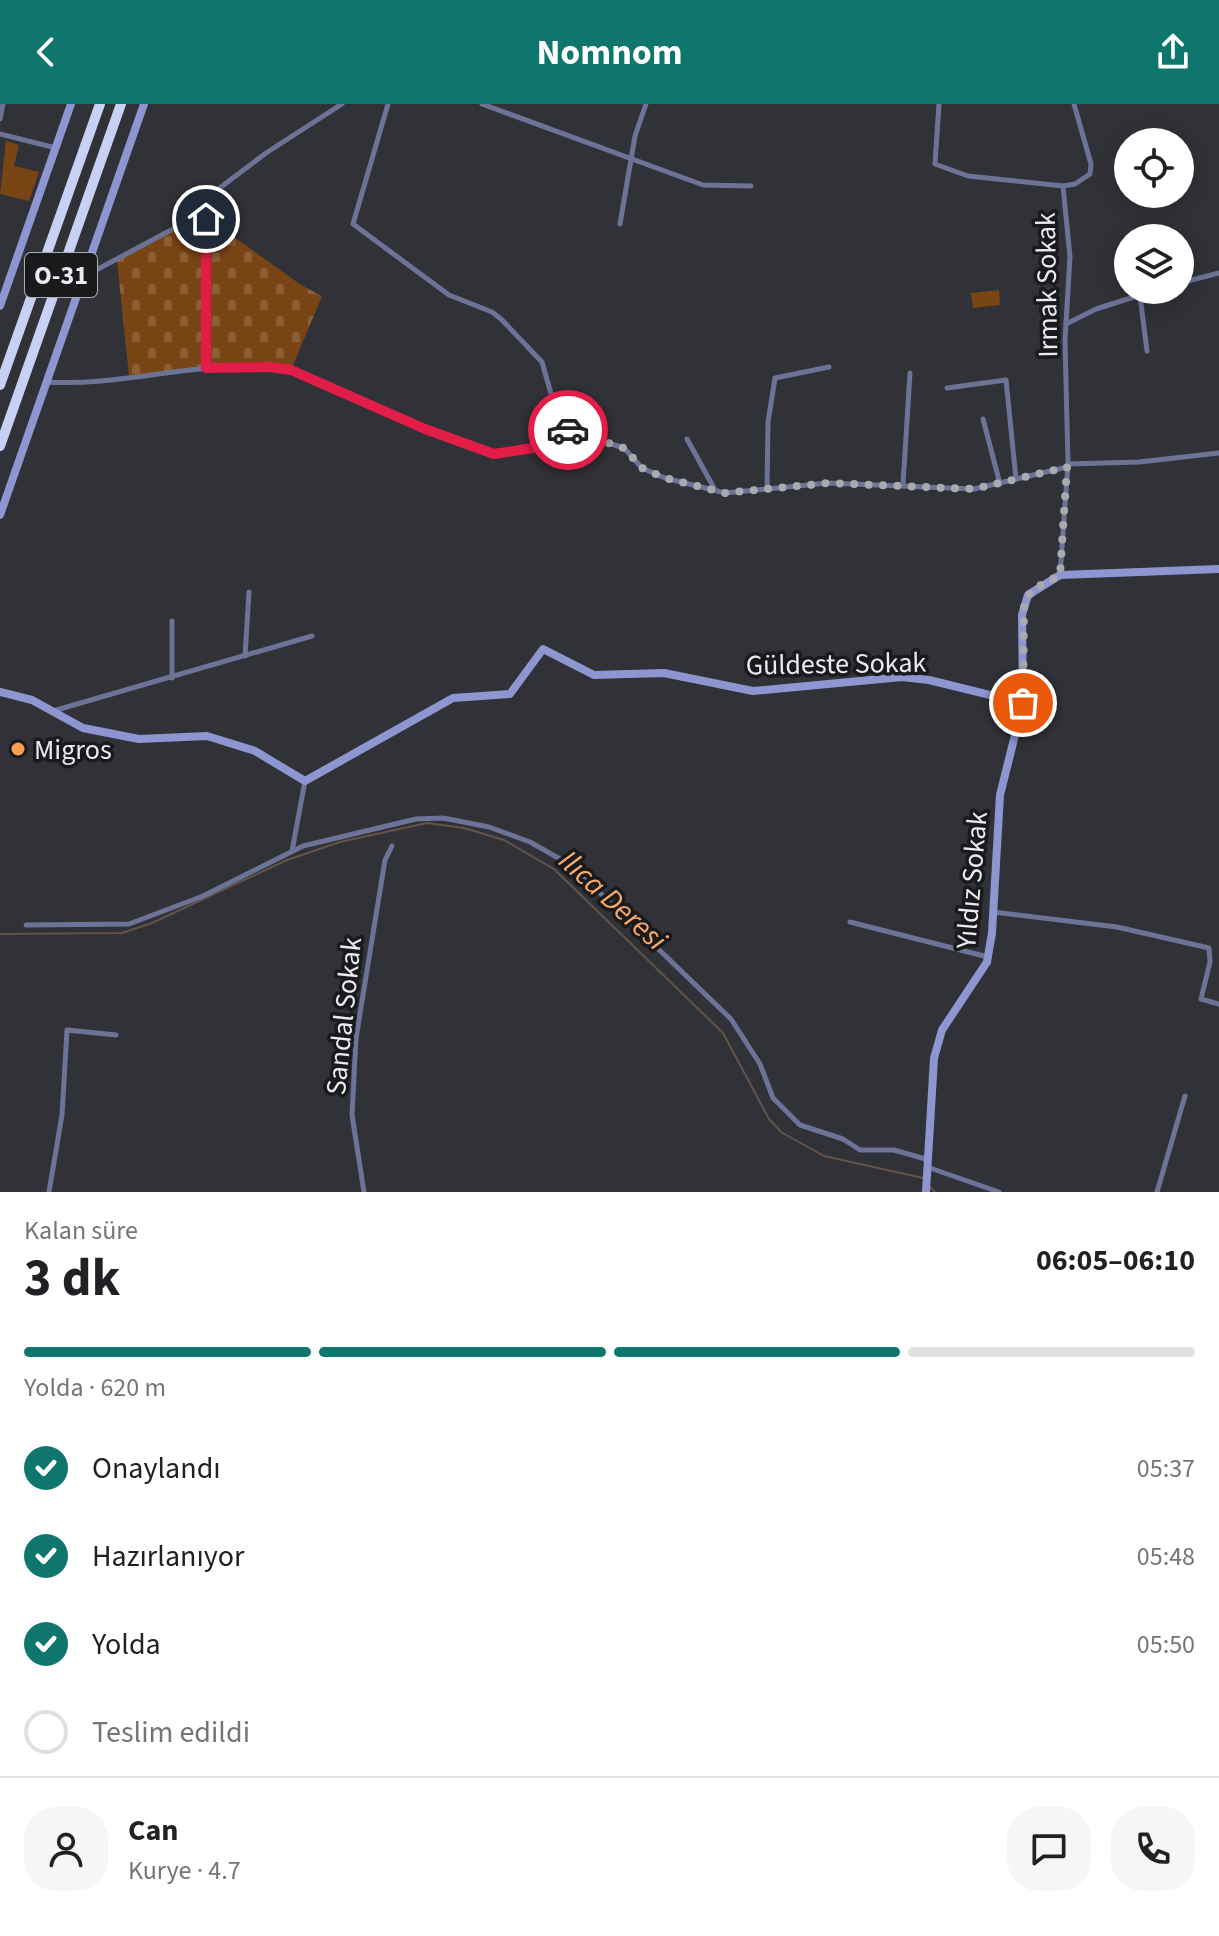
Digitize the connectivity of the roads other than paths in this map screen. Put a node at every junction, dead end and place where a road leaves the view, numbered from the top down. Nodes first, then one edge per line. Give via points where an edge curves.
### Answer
1 (3, 104) edge
2 (71, 104) edge
3 (100, 104) edge
4 (121, 104) edge
5 (144, 104) edge
6 (342, 104) edge
7 (388, 104) edge
8 (482, 104) edge
9 (646, 104) edge
10 (939, 104) edge
11 (1074, 104) edge
12 (0, 119) edge
13 (0, 134) edge
14 (56, 148) junction
15 (632, 159) junction
16 (751, 186) dead end
17 (1063, 186) junction
18 (206, 219) dead end
19 (620, 224) dead end
20 (1219, 273) edge
21 (82, 277) junction
22 (1194, 279) edge
23 (1114, 304) edge
24 (1141, 304) edge
25 (0, 306) edge
26 (1066, 324) junction
27 (1147, 351) dead end
28 (829, 367) dead end
29 (206, 368) junction
30 (910, 373) dead end
31 (46, 382) junction
32 (0, 385) edge
33 (947, 388) dead end
34 (983, 419) dead end
35 (564, 429) junction
36 (687, 439) dead end
37 (0, 446) edge
38 (1219, 453) edge
39 (1067, 466) junction
40 (1016, 479) junction
41 (903, 484) junction
42 (1000, 485) junction
43 (767, 488) junction
44 (715, 489) junction
45 (0, 515) edge
46 (1219, 569) edge
47 (1060, 575) junction
48 (249, 592) dead end
49 (172, 621) dead end
50 (312, 636) dead end
51 (245, 656) junction
52 (172, 678) junction
53 (0, 692) edge
54 (1023, 703) junction
55 (52, 711) junction
56 (305, 781) junction
57 (392, 846) dead end
58 (292, 851) junction
59 (993, 912) junction
60 (850, 922) dead end
61 (26, 925) dead end
62 (988, 957) junction
63 (1219, 1004) edge
64 (116, 1035) dead end
65 (1185, 1096) dead end
66 (930, 1166) junction
67 (49, 1192) edge
68 (364, 1192) edge
69 (926, 1192) edge
70 (999, 1192) edge
71 (1157, 1192) edge

1 - 12 street
2 - 14 street
3 - 32 highway, O-31
4 - 37 highway, O-31
5 - 21 street
6 - 21 street via 266,153 173,229
7 - 35 street via 353,224 449,295 501,319 542,362
8 - 15 street
9 - 15 street
10 - 17 street, Irmak Sokak via 935,164 968,176
11 - 17 street via 1090,174
13 - 14 street
14 - 25 street
15 - 16 street via 703,185
15 - 19 street
17 - 26 street, Irmak Sokak via 1070,234
18 - 29 street
20 - 22 street
21 - 31 street
23 - 26 street
24 - 27 street
26 - 39 street, Irmak Sokak
28 - 43 street via 775,378
29 - 31 street
29 - 35 street via 291,370 494,454 554,442
30 - 41 street
31 - 45 street
33 - 40 street via 1006,380
34 - 42 street
35 - 44 street via 624,448 642,468 665,478
36 - 44 street
38 - 39 street
39 - 40 street
39 - 47 street, Irmak Sokak
40 - 42 street
41 - 42 street via 974,489
41 - 43 street
43 - 44 street
46 - 47 street
47 - 54 street, Yıldız Sokak via 1032,590 1024,605
48 - 51 street
49 - 52 street
50 - 51 street
51 - 52 street
52 - 55 street
53 - 55 street
54 - 56 street, Güldeste Sokak via 902,677 753,691 664,673 594,675 543,649 510,694 453,698
54 - 59 street, Yıldız Sokak via 1000,795
55 - 56 street via 83,728 139,739 207,736 255,751
56 - 58 street
57 - 68 street, Sandal Sokak via 385,860 358,1012 352,1115
58 - 61 street via 203,896 129,924
58 - 66 street via 416,819 489,827 530,842 596,889 731,1019 745,1036 773,1098 800,1125 860,1150 894,1150
59 - 62 street, Yıldız Sokak
59 - 63 street via 1117,927 1209,948 1201,999
60 - 62 street
62 - 66 street, Yıldız Sokak via 942,1030 934,1058
64 - 67 street via 67,1030 62,1115
65 - 71 street
66 - 69 street, Yıldız Sokak
66 - 70 street

